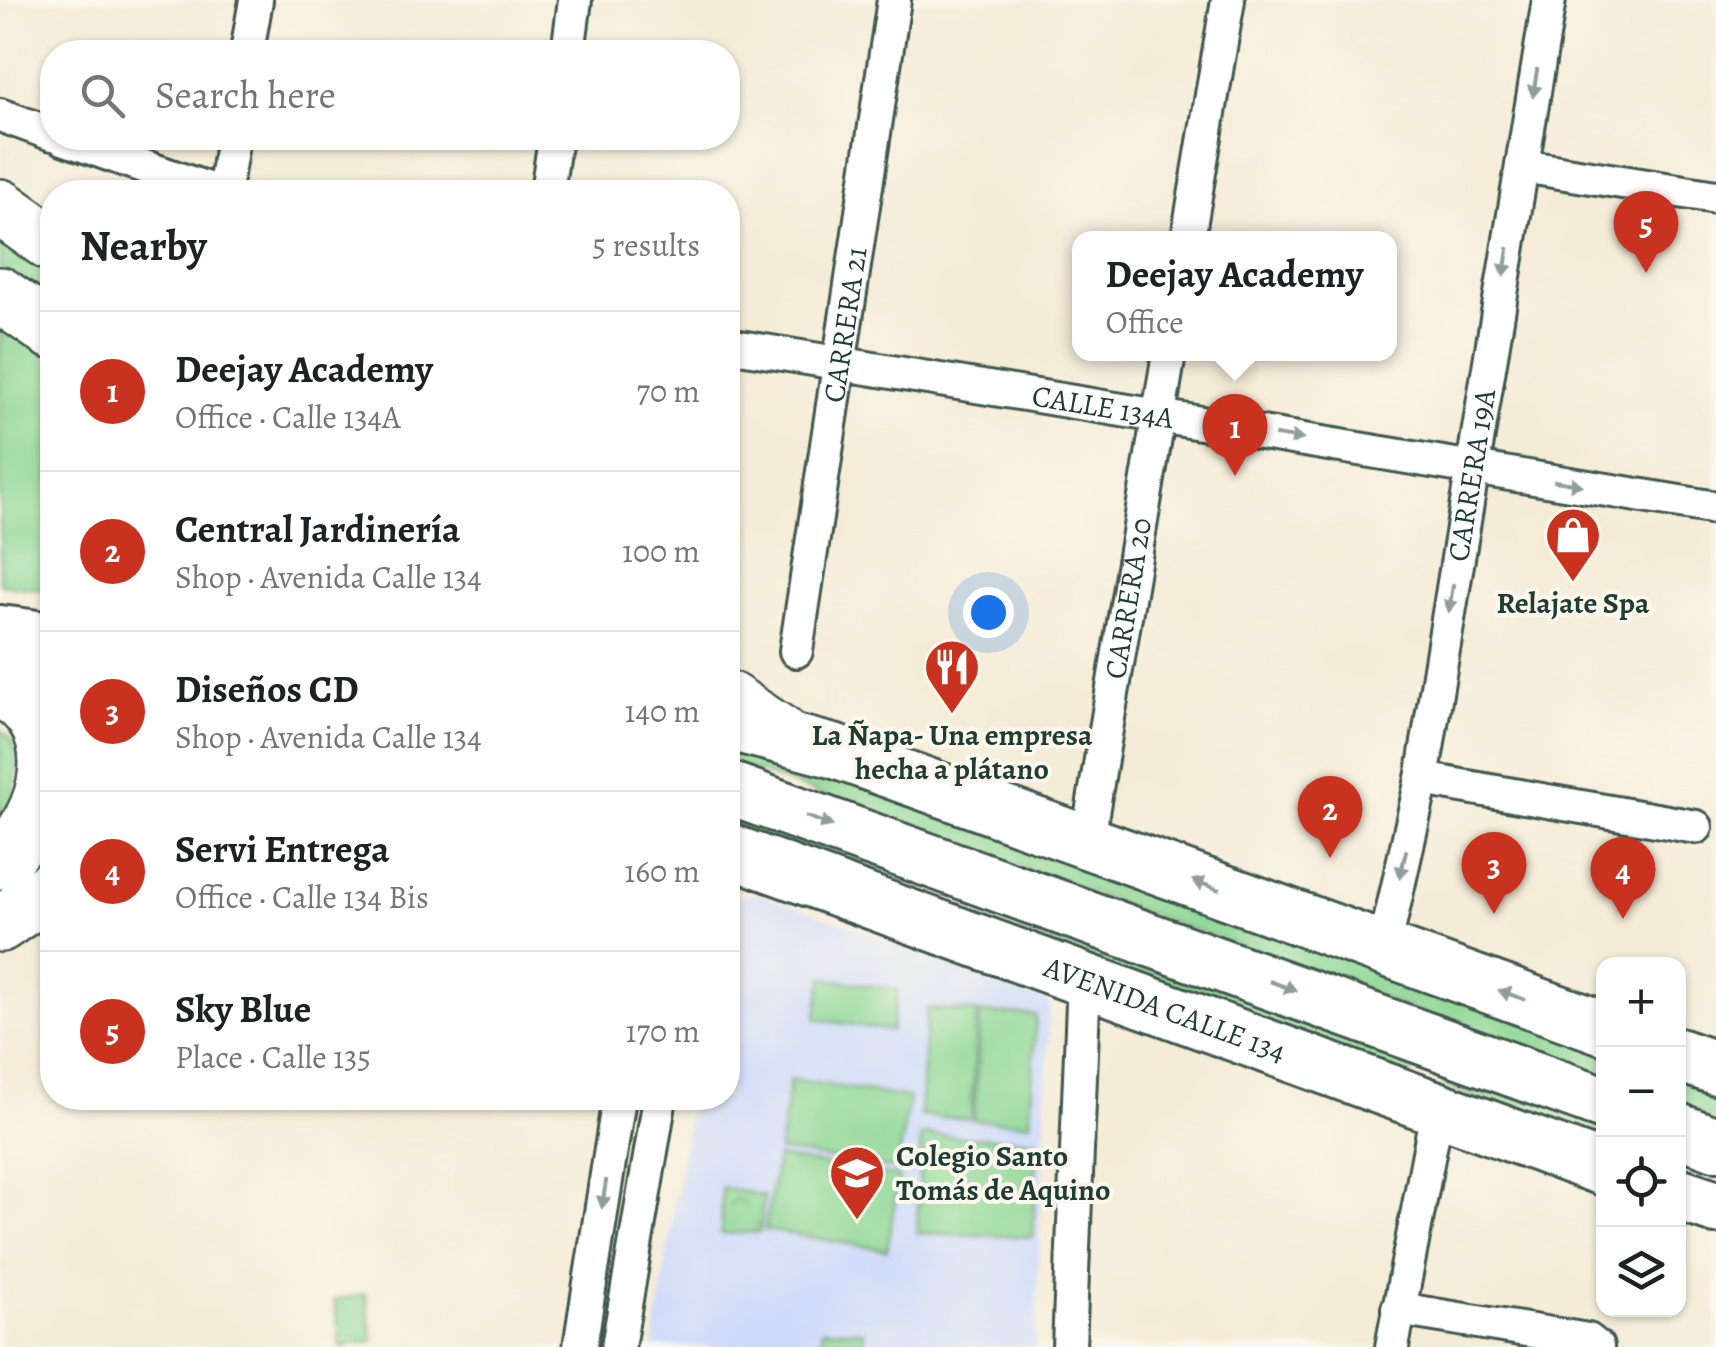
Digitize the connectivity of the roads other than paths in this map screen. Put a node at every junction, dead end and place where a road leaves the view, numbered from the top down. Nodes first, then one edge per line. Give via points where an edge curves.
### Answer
1 (256, 0) edge
2 (575, 0) edge
3 (894, 0) edge
4 (1228, 0) edge
5 (1548, 0) edge
6 (250, 40) edge
7 (570, 40) edge
8 (0, 115) edge
9 (40, 130) edge
10 (97, 150) edge
11 (231, 150) edge
12 (553, 150) edge
13 (1522, 166) junction
14 (182, 180) edge
15 (226, 180) edge
16 (549, 180) edge
17 (1716, 197) edge
18 (0, 207) edge
19 (1189, 231) edge
20 (40, 235) edge
21 (0, 295) edge
22 (40, 322) edge
23 (740, 347) edge
24 (1168, 361) edge
25 (838, 365) junction
26 (1158, 416) junction
27 (1472, 467) junction
28 (1716, 508) edge
29 (0, 632) edge
30 (40, 637) edge
31 (796, 651) dead end
32 (0, 678) edge
33 (40, 682) edge
34 (0, 689) edge
35 (740, 707) edge
36 (740, 726) edge
37 (40, 729) edge
38 (781, 734) junction
39 (1422, 779) junction
40 (740, 792) edge
41 (40, 806) edge
42 (1696, 827) dead end
43 (1087, 843) junction
44 (740, 854) edge
45 (0, 861) edge
46 (40, 896) edge
47 (1034, 899) junction
48 (904, 912) junction
49 (0, 924) edge
50 (1384, 949) junction
51 (1084, 979) junction
52 (1596, 1025) edge
53 (1430, 1040) junction
54 (1686, 1057) edge
55 (1716, 1068) edge
56 (1596, 1100) edge
57 (617, 1110) edge
58 (658, 1110) edge
59 (1438, 1111) junction
60 (1686, 1133) edge
61 (1716, 1144) edge
62 (1596, 1165) edge
63 (1686, 1197) edge
64 (1716, 1207) edge
65 (1398, 1309) junction
66 (580, 1347) edge
67 (618, 1347) edge
68 (1069, 1347) edge
69 (1392, 1347) edge
70 (1597, 1347) edge

1 - 6 street
2 - 7 street
3 - 25 street, CARRERA 21
4 - 19 street
5 -> 13 street, CARRERA 19A
8 - 9 street
10 - 14 street
11 - 15 street
12 - 16 street
13 - 17 street
13 -> 27 street, CARRERA 19A
18 - 20 highway
21 - 22 highway
23 - 25 street, CALLE 134A
24 - 26 street, CARRERA 20
25 - 26 street, CALLE 134A
25 - 31 street, CARRERA 21
26 -> 27 street, CALLE 134A
26 - 43 street, CARRERA 20
27 -> 28 street, CALLE 134A
27 -> 39 street, CARRERA 19A
29 - 30 main road
32 - 33 main road
34 - 37 highway via 30,710
35 - 38 highway
36 - 38 main road
38 - 43 main road
39 - 42 street
39 -> 50 street, CARRERA 19A
40 -> 47 main road
41 - 45 highway
50 -> 43 main road
44 - 48 main road, AVENIDA CALLE 134
46 - 49 highway
47 - 48 main road
47 -> 53 main road
48 - 51 main road, AVENIDA CALLE 134
52 -> 50 main road
51 - 59 main road, AVENIDA CALLE 134
51 - 68 street
53 - 56 main road
53 - 59 main road
54 - 55 main road
57 -> 66 street
58 - 67 street
59 - 62 main road, AVENIDA CALLE 134
59 - 65 street
60 - 61 main road
63 - 64 main road
65 - 69 street
65 - 70 street via 1588,1340

